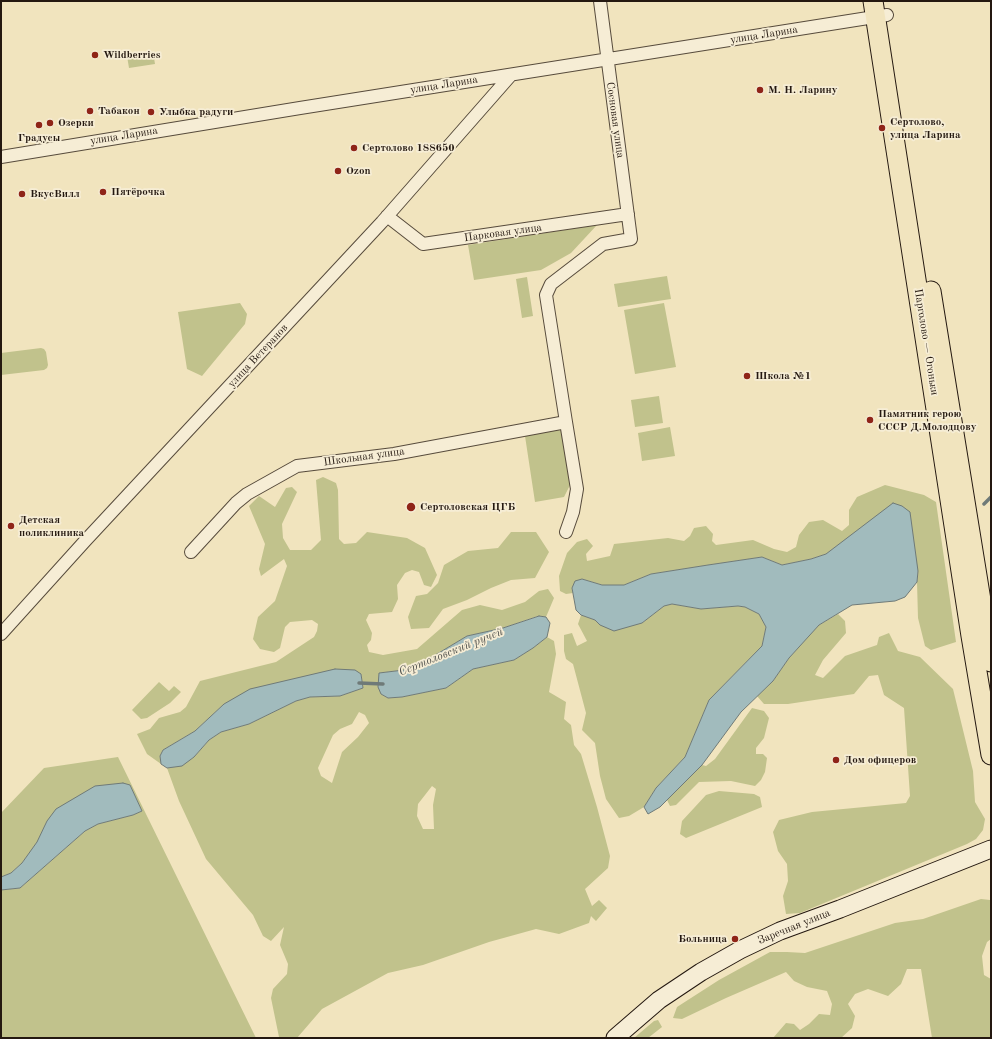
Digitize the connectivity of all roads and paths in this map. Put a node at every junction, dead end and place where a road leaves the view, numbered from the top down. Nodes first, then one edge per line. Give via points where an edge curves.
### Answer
1 (600, 1) edge
2 (880, 8) edge
3 (607, 59) junction
4 (511, 75) junction
5 (1, 157) edge
6 (628, 214) junction
7 (387, 216) junction
8 (566, 422) junction
9 (566, 532) dead end
10 (191, 552) dead end
11 (1, 634) edge
12 (991, 662) edge
13 (991, 754) edge
14 (991, 849) edge
15 (615, 1038) edge

1 - 3 street, Сосновая улица
2 - 3 street, улица Ларина
2 - 12 main road, Парголово — Огоньки
2 - 13 main road, Парголово — Огоньки via 971,636
3 - 4 street, улица Ларина
3 - 6 street, Сосновая улица
4 - 5 street, улица Ларина
4 - 7 street, улица Ветеранов
6 - 7 street, Парковая улица via 424,244
6 - 8 street, Сосновая улица via 631,239 603,244 551,284 546,296
7 - 11 street, улица Ветеранов
8 - 9 street via 577,489 574,512
8 - 10 street, Школьная улица via 394,454 297,466 247,494
14 - 15 main road, Заречная улица via 780,931 740,950 700,972 659,1000

